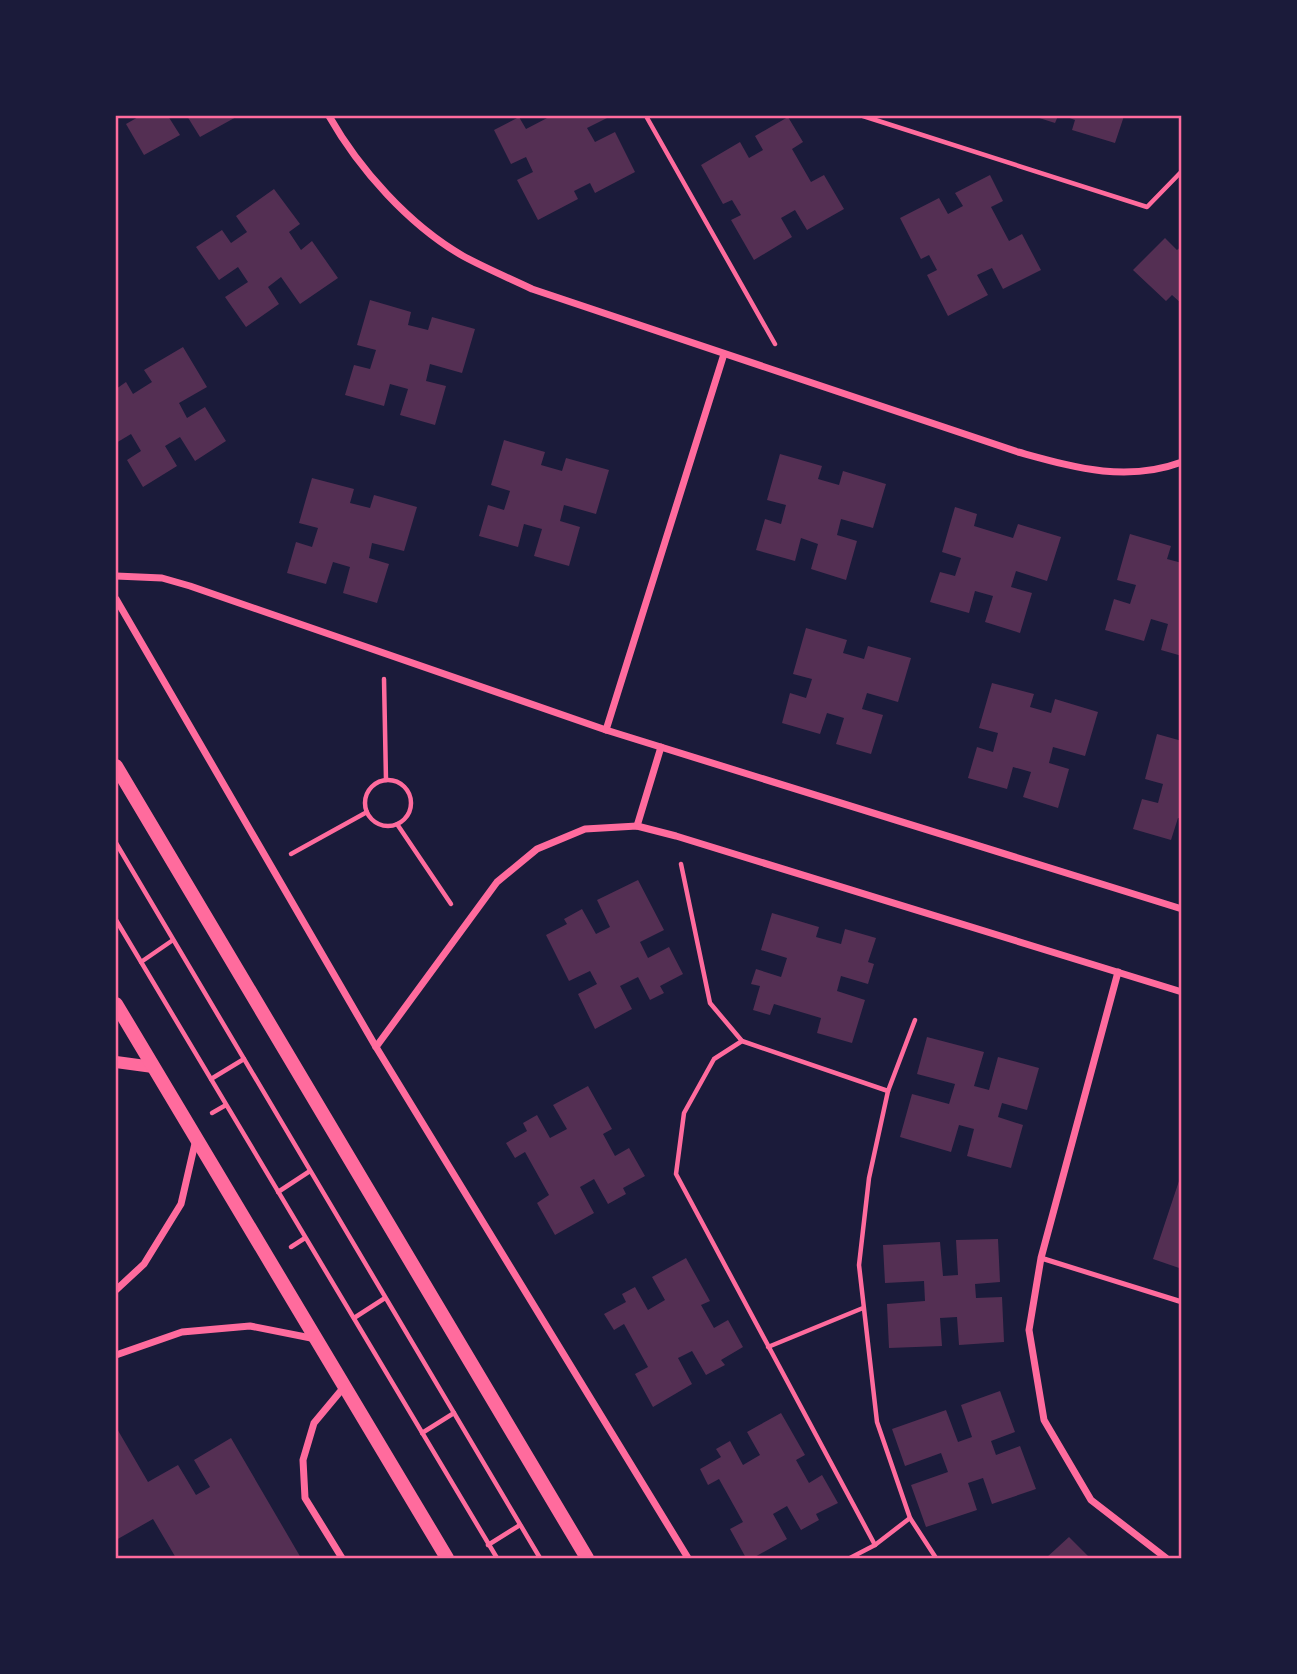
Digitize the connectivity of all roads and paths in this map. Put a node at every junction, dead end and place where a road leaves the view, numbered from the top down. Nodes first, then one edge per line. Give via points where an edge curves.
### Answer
1 (329, 116) edge
2 (646, 116) edge
3 (863, 116) edge
4 (1181, 171) edge
5 (724, 354) junction
6 (793, 375) junction
7 (1181, 462) edge
8 (116, 576) edge
9 (116, 599) edge
10 (384, 653) junction
11 (606, 730) junction
12 (661, 747) junction
13 (116, 766) edge
14 (386, 780) junction
15 (367, 812) junction
16 (397, 824) junction
17 (637, 826) junction
18 (676, 836) junction
19 (116, 843) edge
20 (270, 865) junction
21 (1181, 909) edge
22 (116, 920) edge
23 (465, 925) junction
24 (173, 940) junction
25 (141, 962) junction
26 (1118, 972) junction
27 (1181, 992) edge
28 (116, 1004) edge
29 (915, 1020) dead end
30 (742, 1041) junction
31 (376, 1047) junction
32 (244, 1059) junction
33 (116, 1062) edge
34 (153, 1067) junction
35 (211, 1079) junction
36 (888, 1091) junction
37 (196, 1138) junction
38 (310, 1171) junction
39 (278, 1192) junction
40 (1041, 1258) junction
41 (116, 1290) edge
42 (385, 1298) junction
43 (1181, 1302) edge
44 (863, 1308) junction
45 (353, 1318) junction
46 (316, 1339) junction
47 (768, 1347) junction
48 (116, 1355) edge
49 (344, 1387) junction
50 (454, 1413) junction
51 (421, 1433) junction
52 (910, 1518) junction
53 (520, 1525) junction
54 (488, 1545) junction
55 (875, 1545) junction
56 (342, 1559) edge
57 (447, 1559) edge
58 (497, 1559) edge
59 (540, 1559) edge
60 (587, 1559) edge
61 (688, 1559) edge
62 (850, 1559) edge
63 (936, 1559) edge
64 (1166, 1559) edge

1 - 5 street via 347,147 399,206 461,255 532,289
2 - 6 path
3 - 4 path via 1147,207
5 - 6 street
5 - 11 street
6 - 7 street via 1087,471 1159,470
8 - 10 street via 162,578 190,586
9 - 20 street
10 - 11 street
10 - 14 path
11 - 12 street
12 - 17 street
12 - 21 street
13 - 60 main road
14 - 15 path via 368,791
14 - 16 path via 397,781 411,797 411,808
15 - 16 path via 375,822
15 - 20 path
16 - 23 path
17 - 18 street
17 - 23 street via 585,829 537,849 497,882
18 - 26 street
18 - 30 path via 709,1003
19 - 24 path
20 - 31 street
22 - 25 path
23 - 31 street
24 - 25 path
24 - 32 path
25 - 35 path
26 - 27 street
26 - 40 street
28 - 34 main road
29 - 36 path
30 - 36 path
30 - 47 path via 714,1059 684,1113 676,1174
31 - 61 street
32 - 35 path
32 - 38 path
33 - 34 street
34 - 37 main road
35 - 39 path
36 - 44 path via 869,1178 859,1265
37 - 41 street via 181,1204 144,1264
37 - 46 main road
38 - 39 path
38 - 42 path
39 - 45 path
40 - 43 lane
40 - 64 street via 1029,1330 1044,1420 1091,1500
42 - 45 path
42 - 50 path
44 - 47 path
44 - 52 path via 877,1422
45 - 51 path
46 - 48 street via 250,1326 181,1332
46 - 49 main road
47 - 55 path
49 - 56 street via 314,1423 303,1460 306,1498
49 - 57 main road
50 - 51 path
50 - 53 path
51 - 54 path
52 - 55 path
52 - 63 path
53 - 54 path
53 - 59 path
54 - 58 path
55 - 62 path

